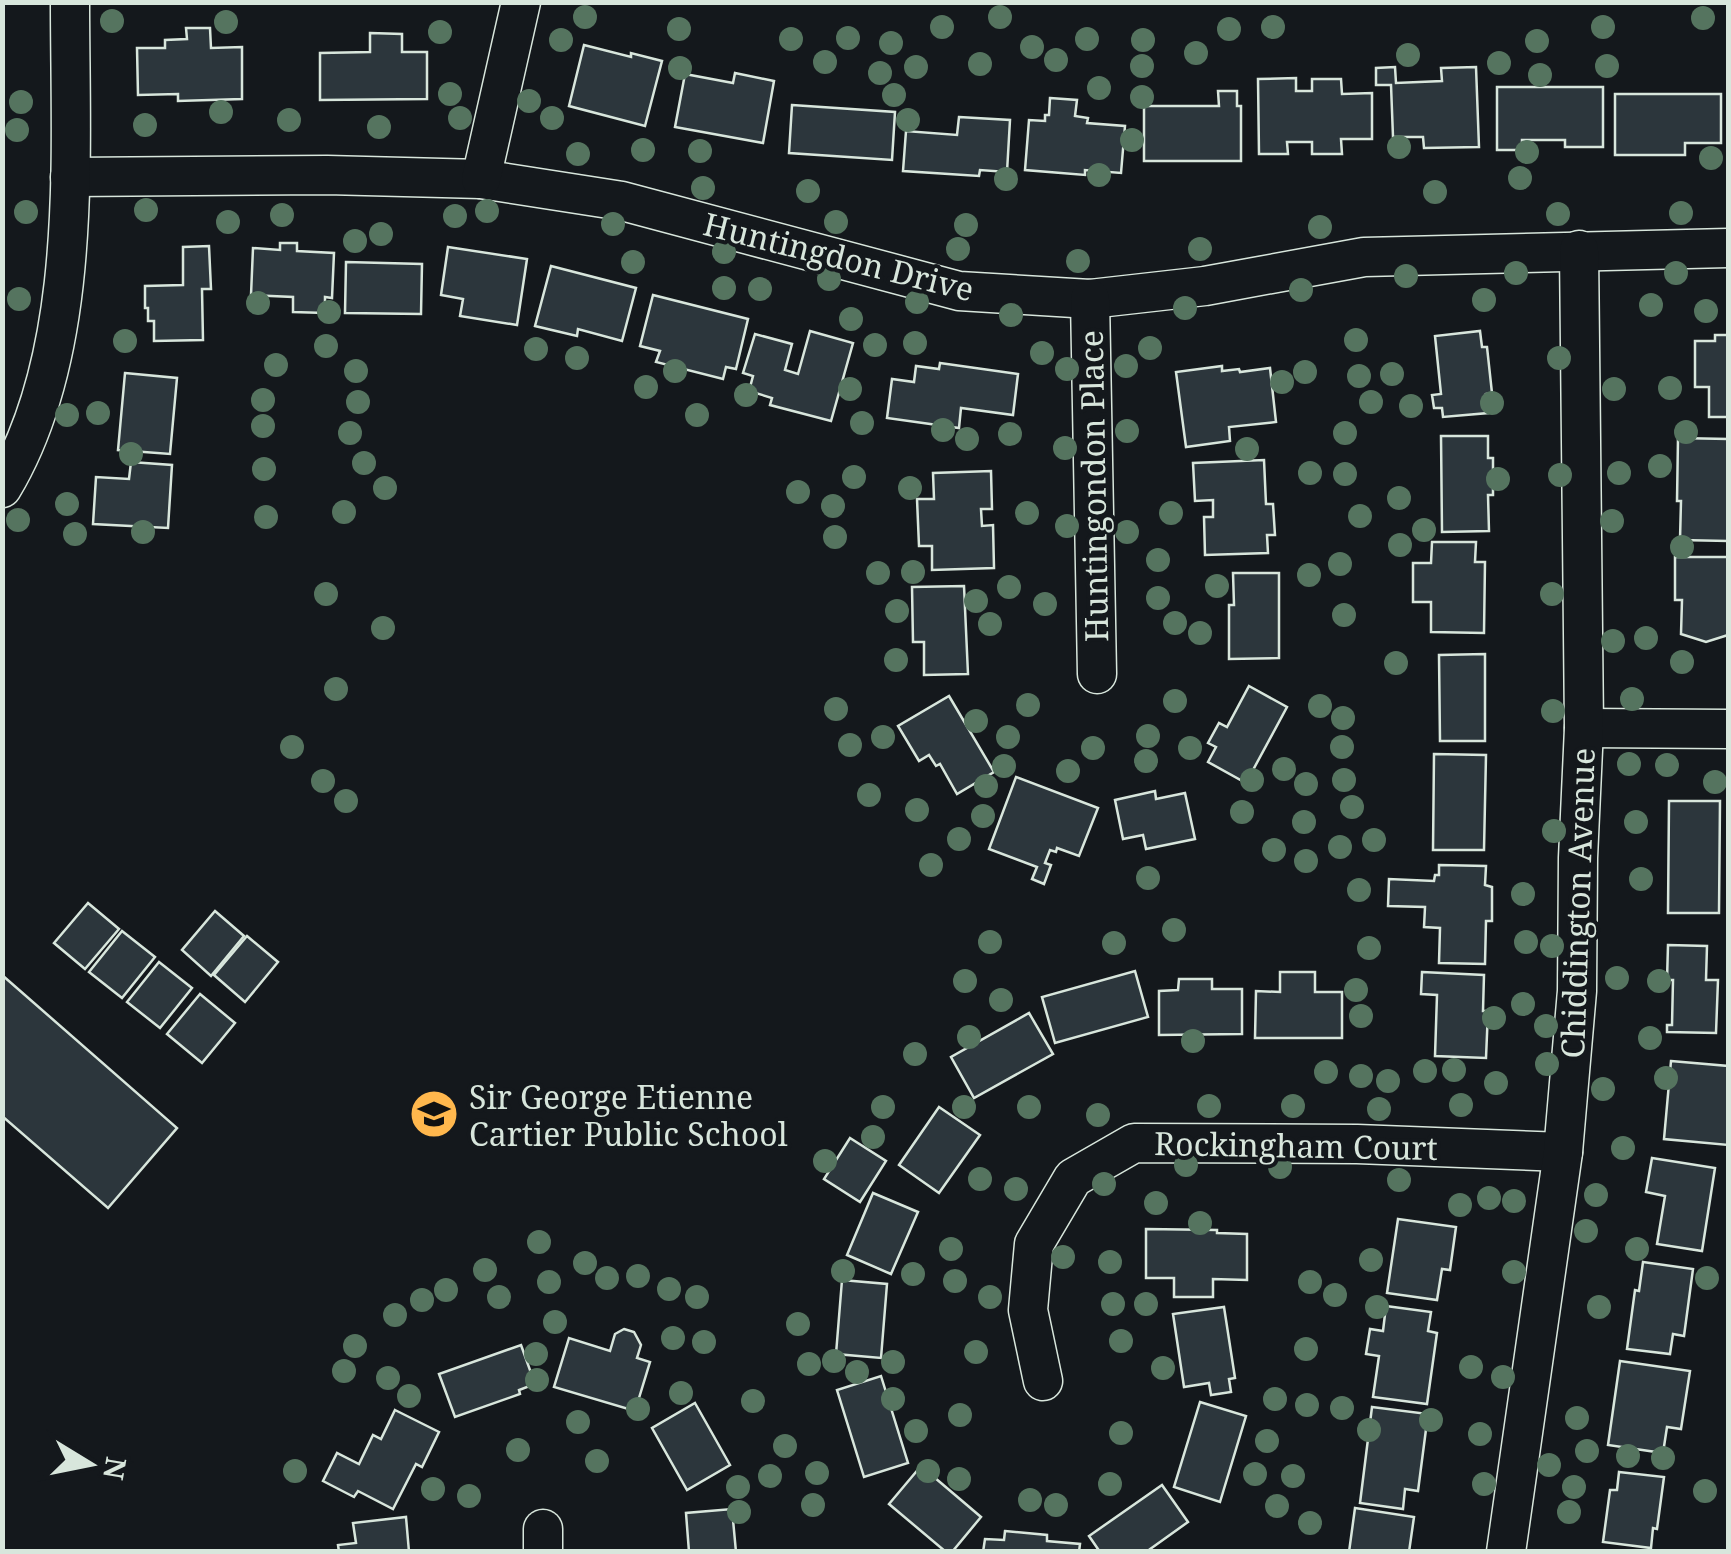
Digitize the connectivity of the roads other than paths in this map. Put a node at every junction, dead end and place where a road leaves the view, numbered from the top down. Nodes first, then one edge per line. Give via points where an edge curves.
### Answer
1 (70, 2) edge
2 (521, 2) edge
3 (70, 177) junction
4 (482, 179) junction
5 (1728, 248) edge
6 (1579, 250) junction
7 (1090, 299) junction
8 (2, 488) edge
9 (1097, 674) dead end
10 (1584, 728) junction
11 (1728, 729) edge
12 (1563, 1152) junction
13 (1043, 1381) dead end
14 (1506, 1552) edge

1 - 3 street
2 - 4 street
3 - 4 street, Huntingdon Drive
3 - 8 street via 65,293 31,423
4 - 7 street, Huntingdon Drive via 622,202 959,291
5 - 6 street, Huntingdon Drive
6 - 7 street, Huntingdon Drive via 1364,256
6 - 10 street, Chiddington Avenue
7 - 9 street, Huntingondon Place
10 - 11 street
10 - 12 street, Chiddington Avenue via 1577,991
12 - 13 street, Rockingham Court via 1134,1143 1073,1178 1034,1244 1028,1310
12 - 14 street, Chiddington Avenue

